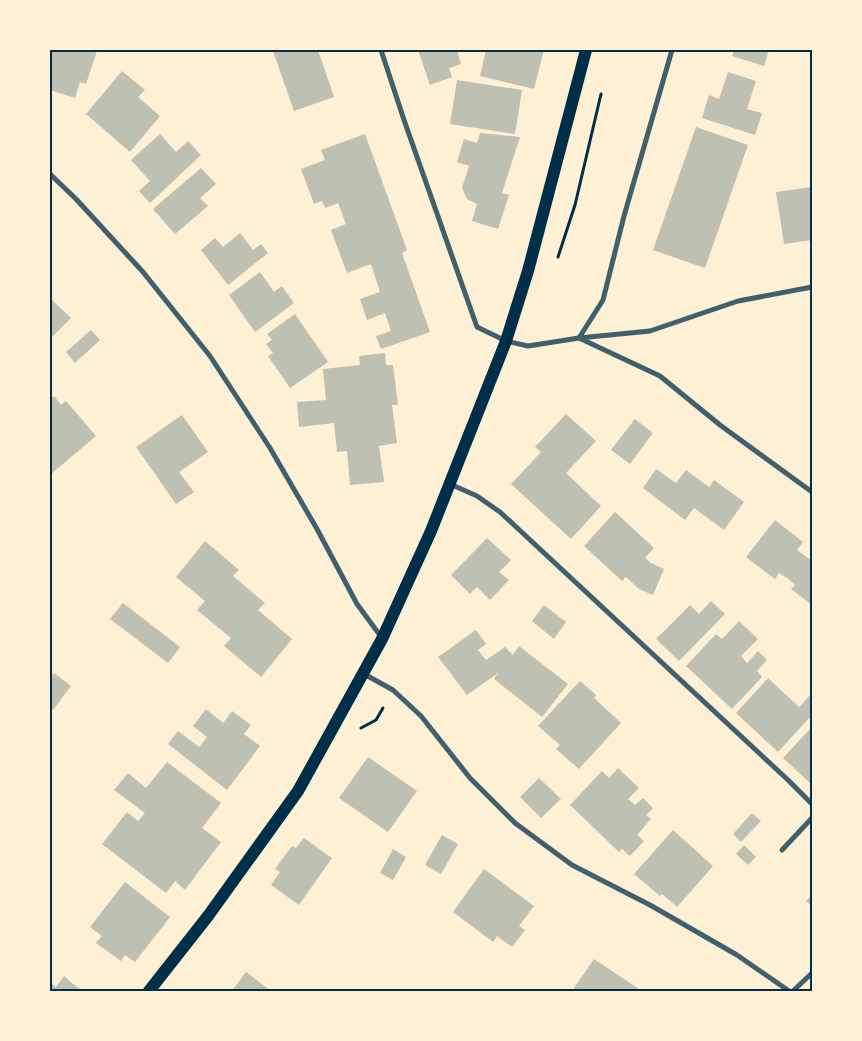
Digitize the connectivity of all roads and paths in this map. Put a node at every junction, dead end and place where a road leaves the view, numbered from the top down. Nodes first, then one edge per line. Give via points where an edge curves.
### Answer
1 (380, 50) edge
2 (586, 50) edge
3 (672, 50) edge
4 (50, 174) edge
5 (812, 286) edge
6 (579, 338) junction
7 (506, 341) junction
8 (450, 484) junction
9 (812, 492) edge
10 (382, 639) junction
11 (364, 674) junction
12 (812, 804) edge
13 (812, 818) edge
14 (782, 850) dead end
15 (812, 973) edge
16 (149, 991) edge
17 (789, 991) edge
18 (793, 991) edge

1 - 7 street via 478,327
2 - 7 main road via 528,272
3 - 6 street via 603,300
4 - 10 street via 143,272 210,356 270,448 357,604
5 - 6 street via 738,301 650,331
6 - 7 street via 528,346
6 - 9 street via 660,376
7 - 8 main road
8 - 10 main road
8 - 12 street via 477,496 500,512
10 - 11 main road
11 - 16 main road via 298,791 208,916
11 - 17 street via 394,690 421,716 470,778 515,823 572,865 737,955
13 - 14 street
15 - 18 street

